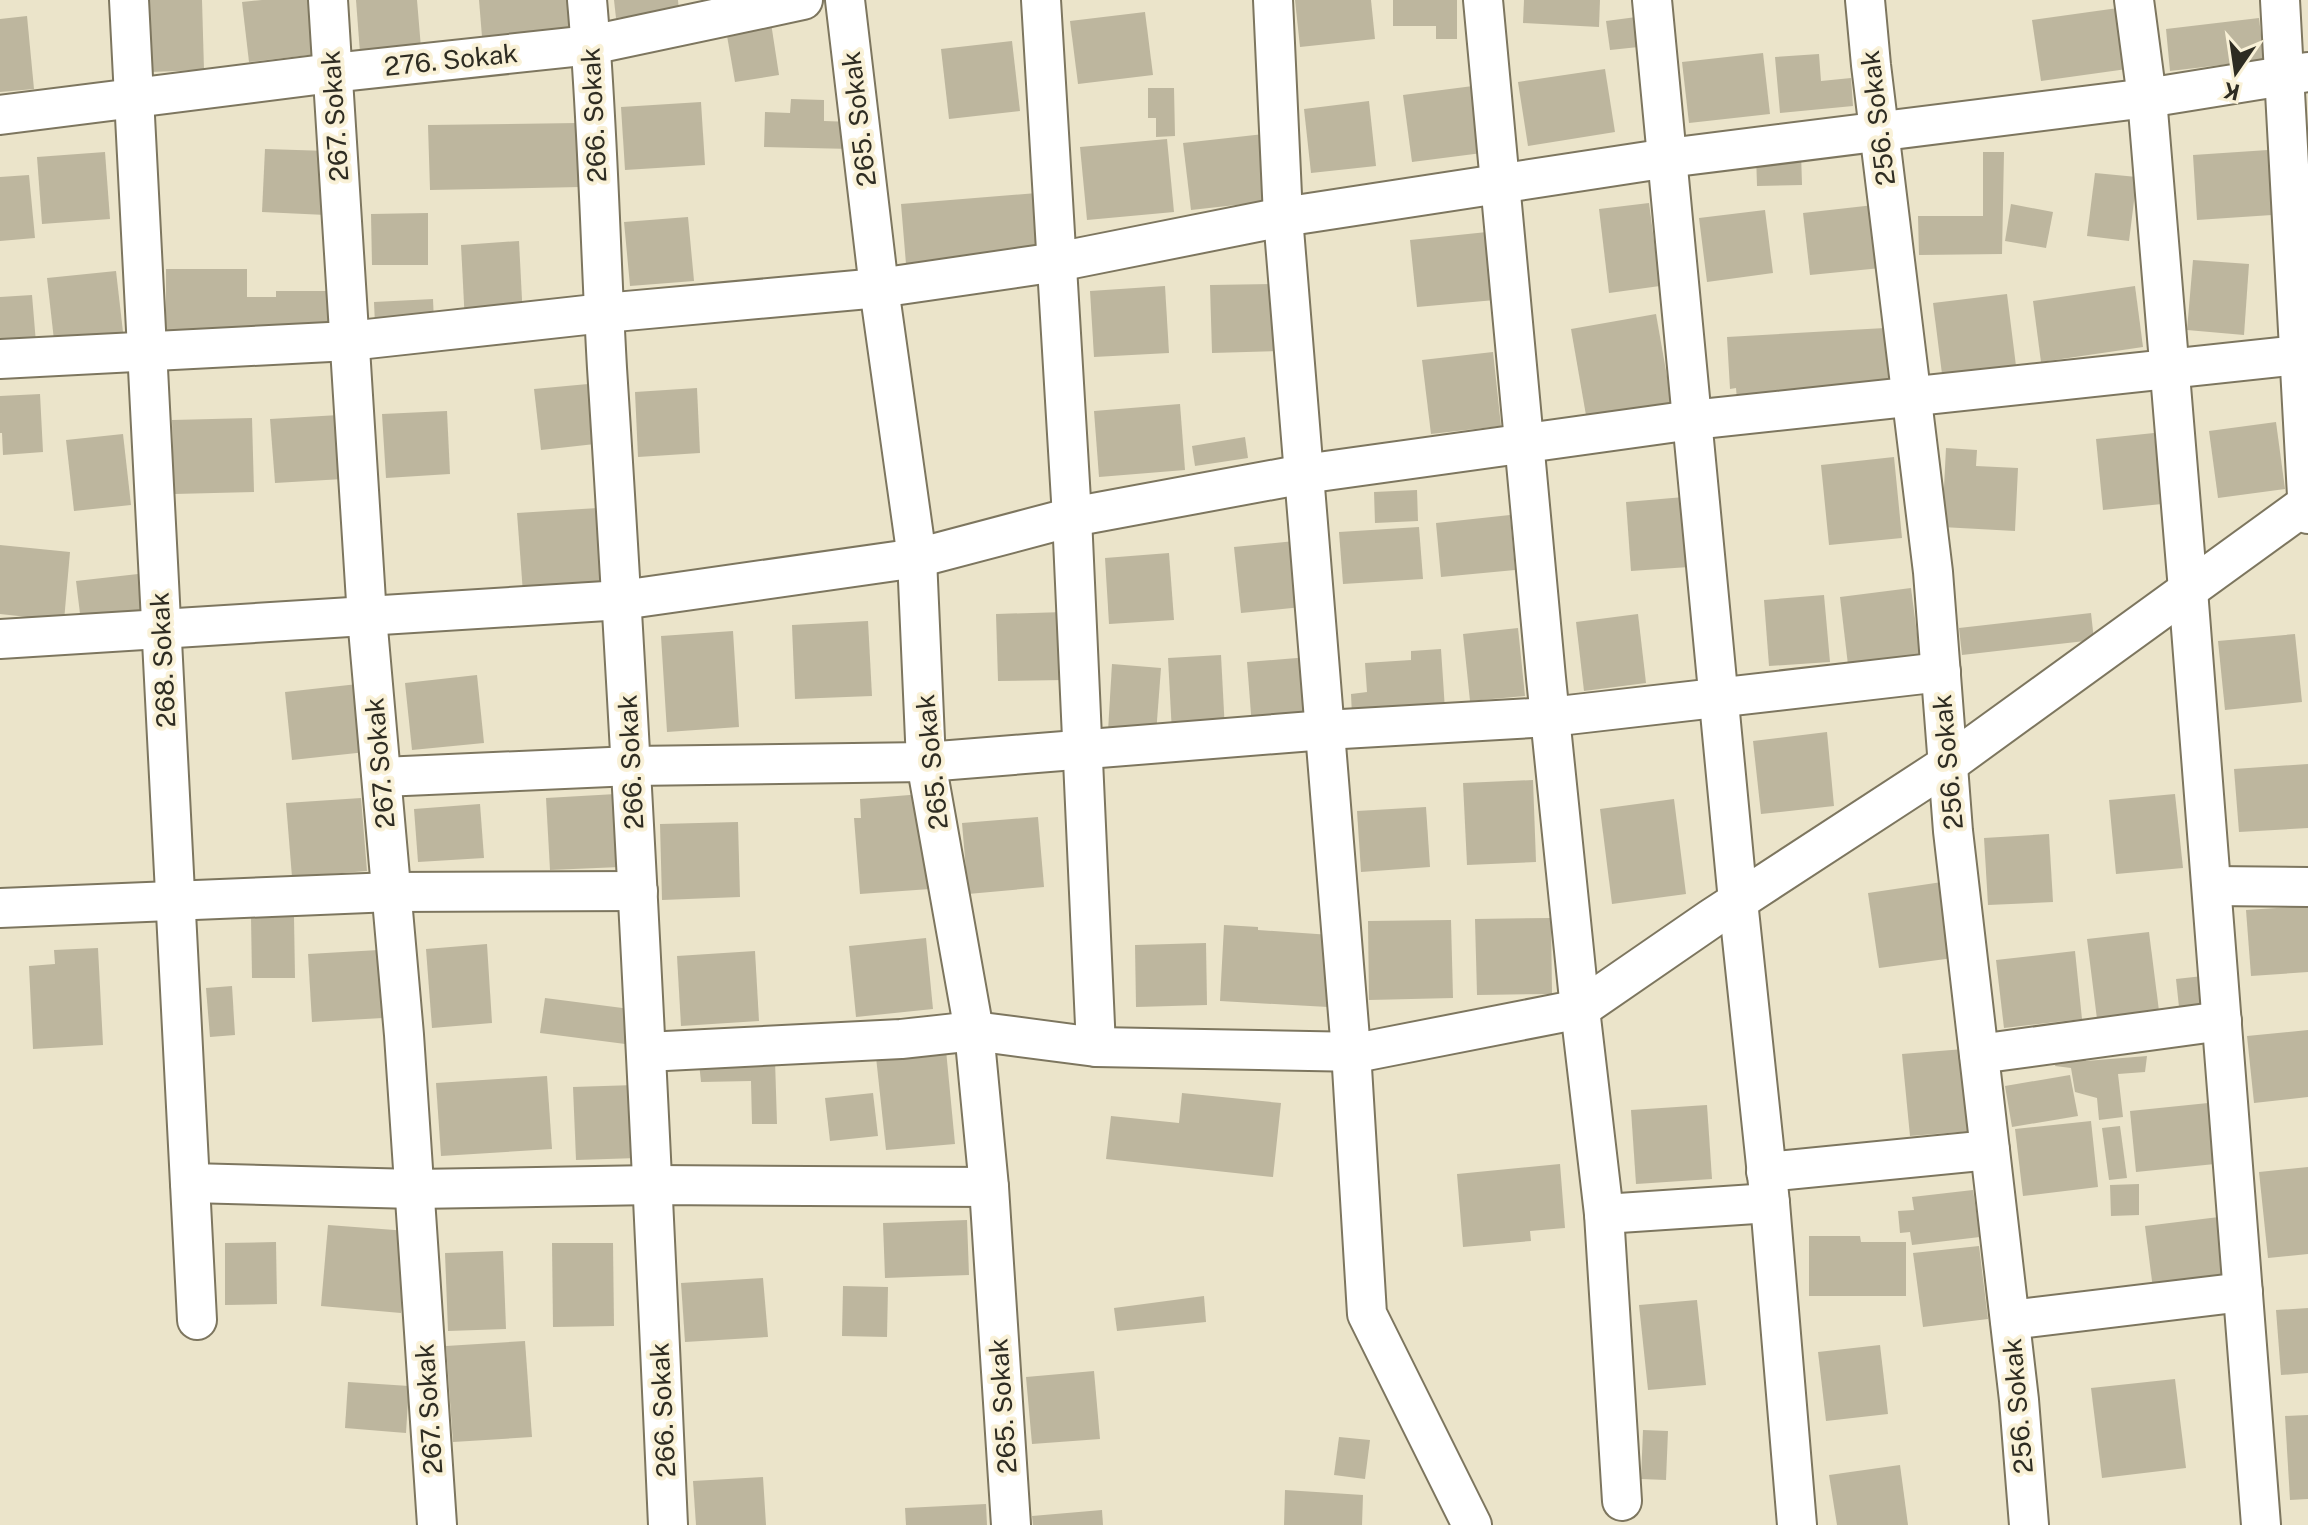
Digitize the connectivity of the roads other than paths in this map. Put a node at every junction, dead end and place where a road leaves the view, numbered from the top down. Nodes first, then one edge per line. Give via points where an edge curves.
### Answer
1 (129, 0) edge
2 (328, 0) edge
3 (587, 0) edge
4 (803, 0) edge
5 (845, 0) edge
6 (1041, 0) edge
7 (1273, 0) edge
8 (1483, 0) edge
9 (1652, 0) edge
10 (1865, 0) edge
11 (2134, 0) edge
12 (2280, 0) edge
13 (591, 45) junction
14 (332, 73) junction
15 (2297, 74) edge
16 (133, 98) junction
17 (2147, 98) junction
18 (0, 115) edge
19 (1879, 132) junction
20 (1668, 158) junction
21 (1499, 184) junction
22 (1283, 217) junction
23 (1057, 262) junction
24 (879, 288) junction
25 (604, 313) junction
26 (349, 341) junction
27 (147, 351) junction
28 (2304, 355) edge
29 (0, 359) edge
30 (2170, 369) junction
31 (1911, 395) junction
32 (1692, 420) junction
33 (1524, 444) junction
34 (1304, 474) junction
35 (2308, 503) edge
36 (2308, 514) edge
37 (1072, 517) junction
38 (917, 558) junction
39 (2188, 590) junction
40 (622, 600) junction
41 (367, 617) junction
42 (161, 629) junction
43 (0, 639) edge
44 (1941, 672) junction
45 (1719, 698) junction
46 (1550, 717) junction
47 (1325, 730) junction
48 (1082, 748) junction
49 (926, 762) junction
50 (1948, 764) junction
51 (632, 766) junction
52 (382, 777) junction
53 (2212, 886) junction
54 (2308, 887) edge
55 (638, 891) junction
56 (392, 892) junction
57 (175, 900) junction
58 (1738, 901) junction
59 (0, 908) edge
60 (1580, 1009) junction
61 (2222, 1021) junction
62 (974, 1031) junction
63 (1096, 1047) junction
64 (1351, 1051) junction
65 (646, 1052) junction
66 (1979, 1054) junction
67 (1990, 1150) junction
68 (190, 1183) junction
69 (653, 1185) junction
70 (989, 1187) junction
71 (1768, 1188) junction
72 (414, 1189) junction
73 (1604, 1214) junction
74 (2243, 1292) junction
75 (197, 1320) dead end
76 (2010, 1320) junction
77 (1622, 1501) dead end
78 (437, 1525) edge
79 (668, 1525) edge
80 (1011, 1525) edge
81 (1472, 1525) edge
82 (1797, 1525) edge
83 (2029, 1525) edge
84 (2261, 1525) edge

1 - 16 street, 268. Sokak
2 - 14 street, 267. Sokak
3 - 13 street, 266. Sokak
4 - 13 street, 276. Sokak
5 - 24 street, 265. Sokak
6 - 23 street
7 - 22 street
8 - 21 street
9 - 20 street
10 - 19 street, 256. Sokak
11 - 17 street
12 - 15 street
13 - 14 street, 276. Sokak
13 - 25 street, 266. Sokak
14 - 16 street, 276. Sokak
14 - 26 street, 267. Sokak
15 - 17 street
15 - 28 street
16 - 18 street, 276. Sokak
16 - 27 street, 268. Sokak
17 - 19 street
17 - 30 street
19 - 20 street
19 - 31 street, 256. Sokak
20 - 21 street
20 - 32 street
21 - 22 street
21 - 33 street
22 - 23 street
22 - 34 street
23 - 24 street
23 - 37 street
24 - 25 street
24 - 38 street, 265. Sokak
25 - 26 street
25 - 40 street, 266. Sokak
26 - 27 street
26 - 41 street, 267. Sokak
27 - 29 street
27 - 42 street, 268. Sokak
28 - 30 street
28 - 35 street
30 - 31 street
30 - 39 street
31 - 32 street
31 - 44 street, 256. Sokak
32 - 33 street
32 - 45 street
33 - 34 street
33 - 46 street
34 - 37 street
34 - 47 street
35 - 36 street
35 - 39 street
37 - 38 street
37 - 48 street
38 - 40 street
38 - 49 street, 265. Sokak
39 - 50 street
39 - 53 street
40 - 41 street
40 - 51 street, 266. Sokak
41 - 42 street
41 - 52 street, 267. Sokak
42 - 43 street
42 - 57 street, 268. Sokak
44 - 45 street
44 - 50 street, 256. Sokak
45 - 46 street
45 - 58 street
46 - 47 street
46 - 60 street
47 - 48 street
47 - 64 street
48 - 49 street
48 - 63 street
49 - 51 street
49 - 62 street, 265. Sokak
50 - 58 street
50 - 66 street, 256. Sokak
51 - 52 street
51 - 55 street, 266. Sokak
52 - 56 street, 267. Sokak
53 - 54 street
53 - 61 street
55 - 56 street
55 - 65 street, 266. Sokak
56 - 57 street
56 - 72 street, 267. Sokak
57 - 59 street
57 - 68 street, 268. Sokak
58 - 60 street
58 - 71 street
60 - 64 street
60 - 73 street
61 - 66 street
61 - 74 street
62 - 63 street
62 - 65 street
62 - 70 street, 265. Sokak
63 - 64 street
64 - 81 street via 1367,1314
65 - 69 street, 266. Sokak
66 - 67 street, 256. Sokak
67 - 71 street
67 - 76 street, 256. Sokak
68 - 72 street
68 - 75 street, 268. Sokak
69 - 70 street
69 - 72 street
69 - 79 street, 266. Sokak
70 - 80 street, 265. Sokak
71 - 73 street
71 - 82 street
72 - 78 street, 267. Sokak
73 - 77 street
74 - 76 street
74 - 84 street
76 - 83 street, 256. Sokak

